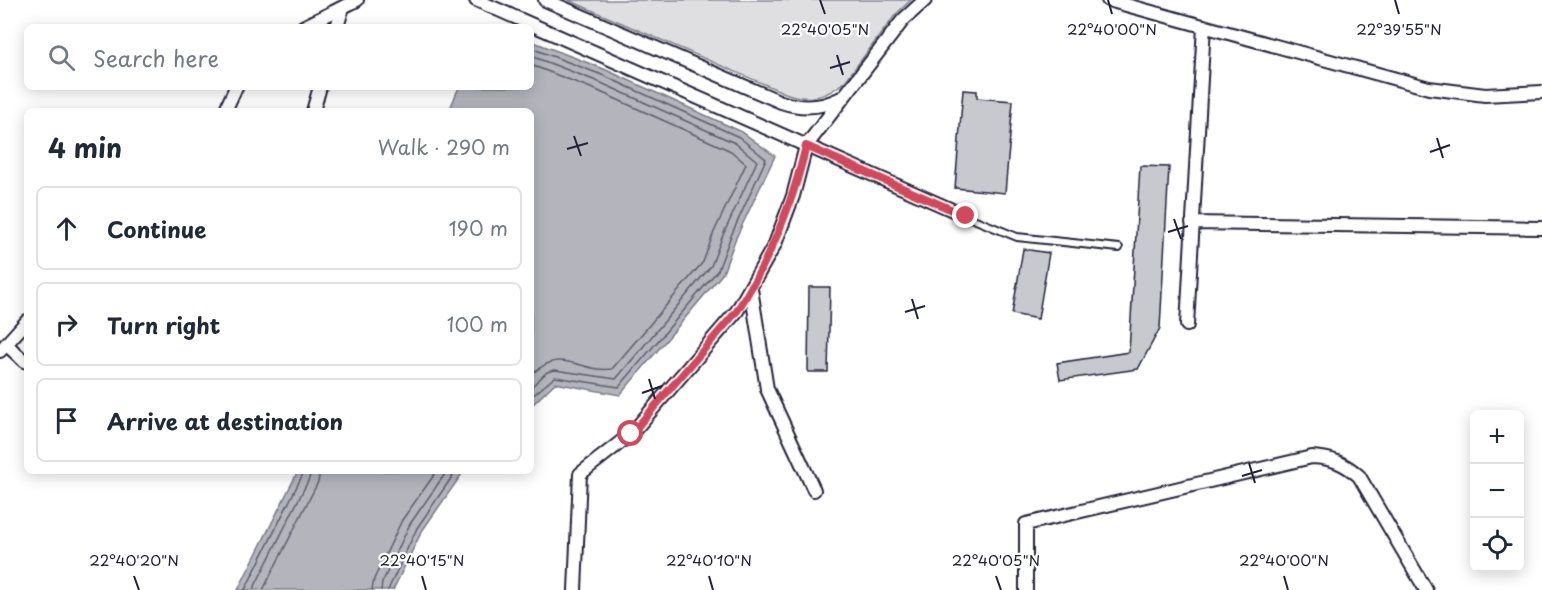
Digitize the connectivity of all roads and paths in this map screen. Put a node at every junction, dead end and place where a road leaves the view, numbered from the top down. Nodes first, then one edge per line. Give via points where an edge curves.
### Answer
1 (357, 0) edge
2 (476, 0) edge
3 (545, 0) edge
4 (925, 0) edge
5 (1108, 0) edge
6 (343, 7) junction
7 (309, 24) edge
8 (338, 24) edge
9 (530, 24) edge
10 (534, 26) edge
11 (1204, 26) junction
12 (235, 90) edge
13 (319, 90) edge
14 (1542, 92) edge
15 (846, 95) junction
16 (226, 108) edge
17 (313, 108) edge
18 (806, 146) junction
19 (966, 216) joint
20 (1192, 223) junction
21 (1542, 228) edge
22 (1119, 248) dead end
23 (751, 289) junction
24 (24, 324) edge
25 (1187, 325) dead end
26 (3, 347) edge
27 (24, 362) edge
28 (814, 490) dead end
29 (575, 590) edge
30 (1026, 590) edge
31 (1426, 590) edge

1 - 6 street
2 - 9 street
3 - 15 street via 791,105 821,106
4 - 15 street via 903,20
5 - 11 street
6 - 7 street
6 - 8 street
10 - 18 street
11 - 14 street via 1429,88 1485,95
11 - 20 street
12 - 16 street
13 - 17 street
15 - 18 street
18 - 19 street
18 - 23 street via 785,220
19 - 22 lane via 1017,237
20 - 21 street
20 - 25 street
23 - 28 street via 767,389
23 - 29 street via 737,311 631,434 580,474
24 - 26 street
26 - 27 street
30 - 31 street via 1026,524 1319,458 1338,461 1359,476

